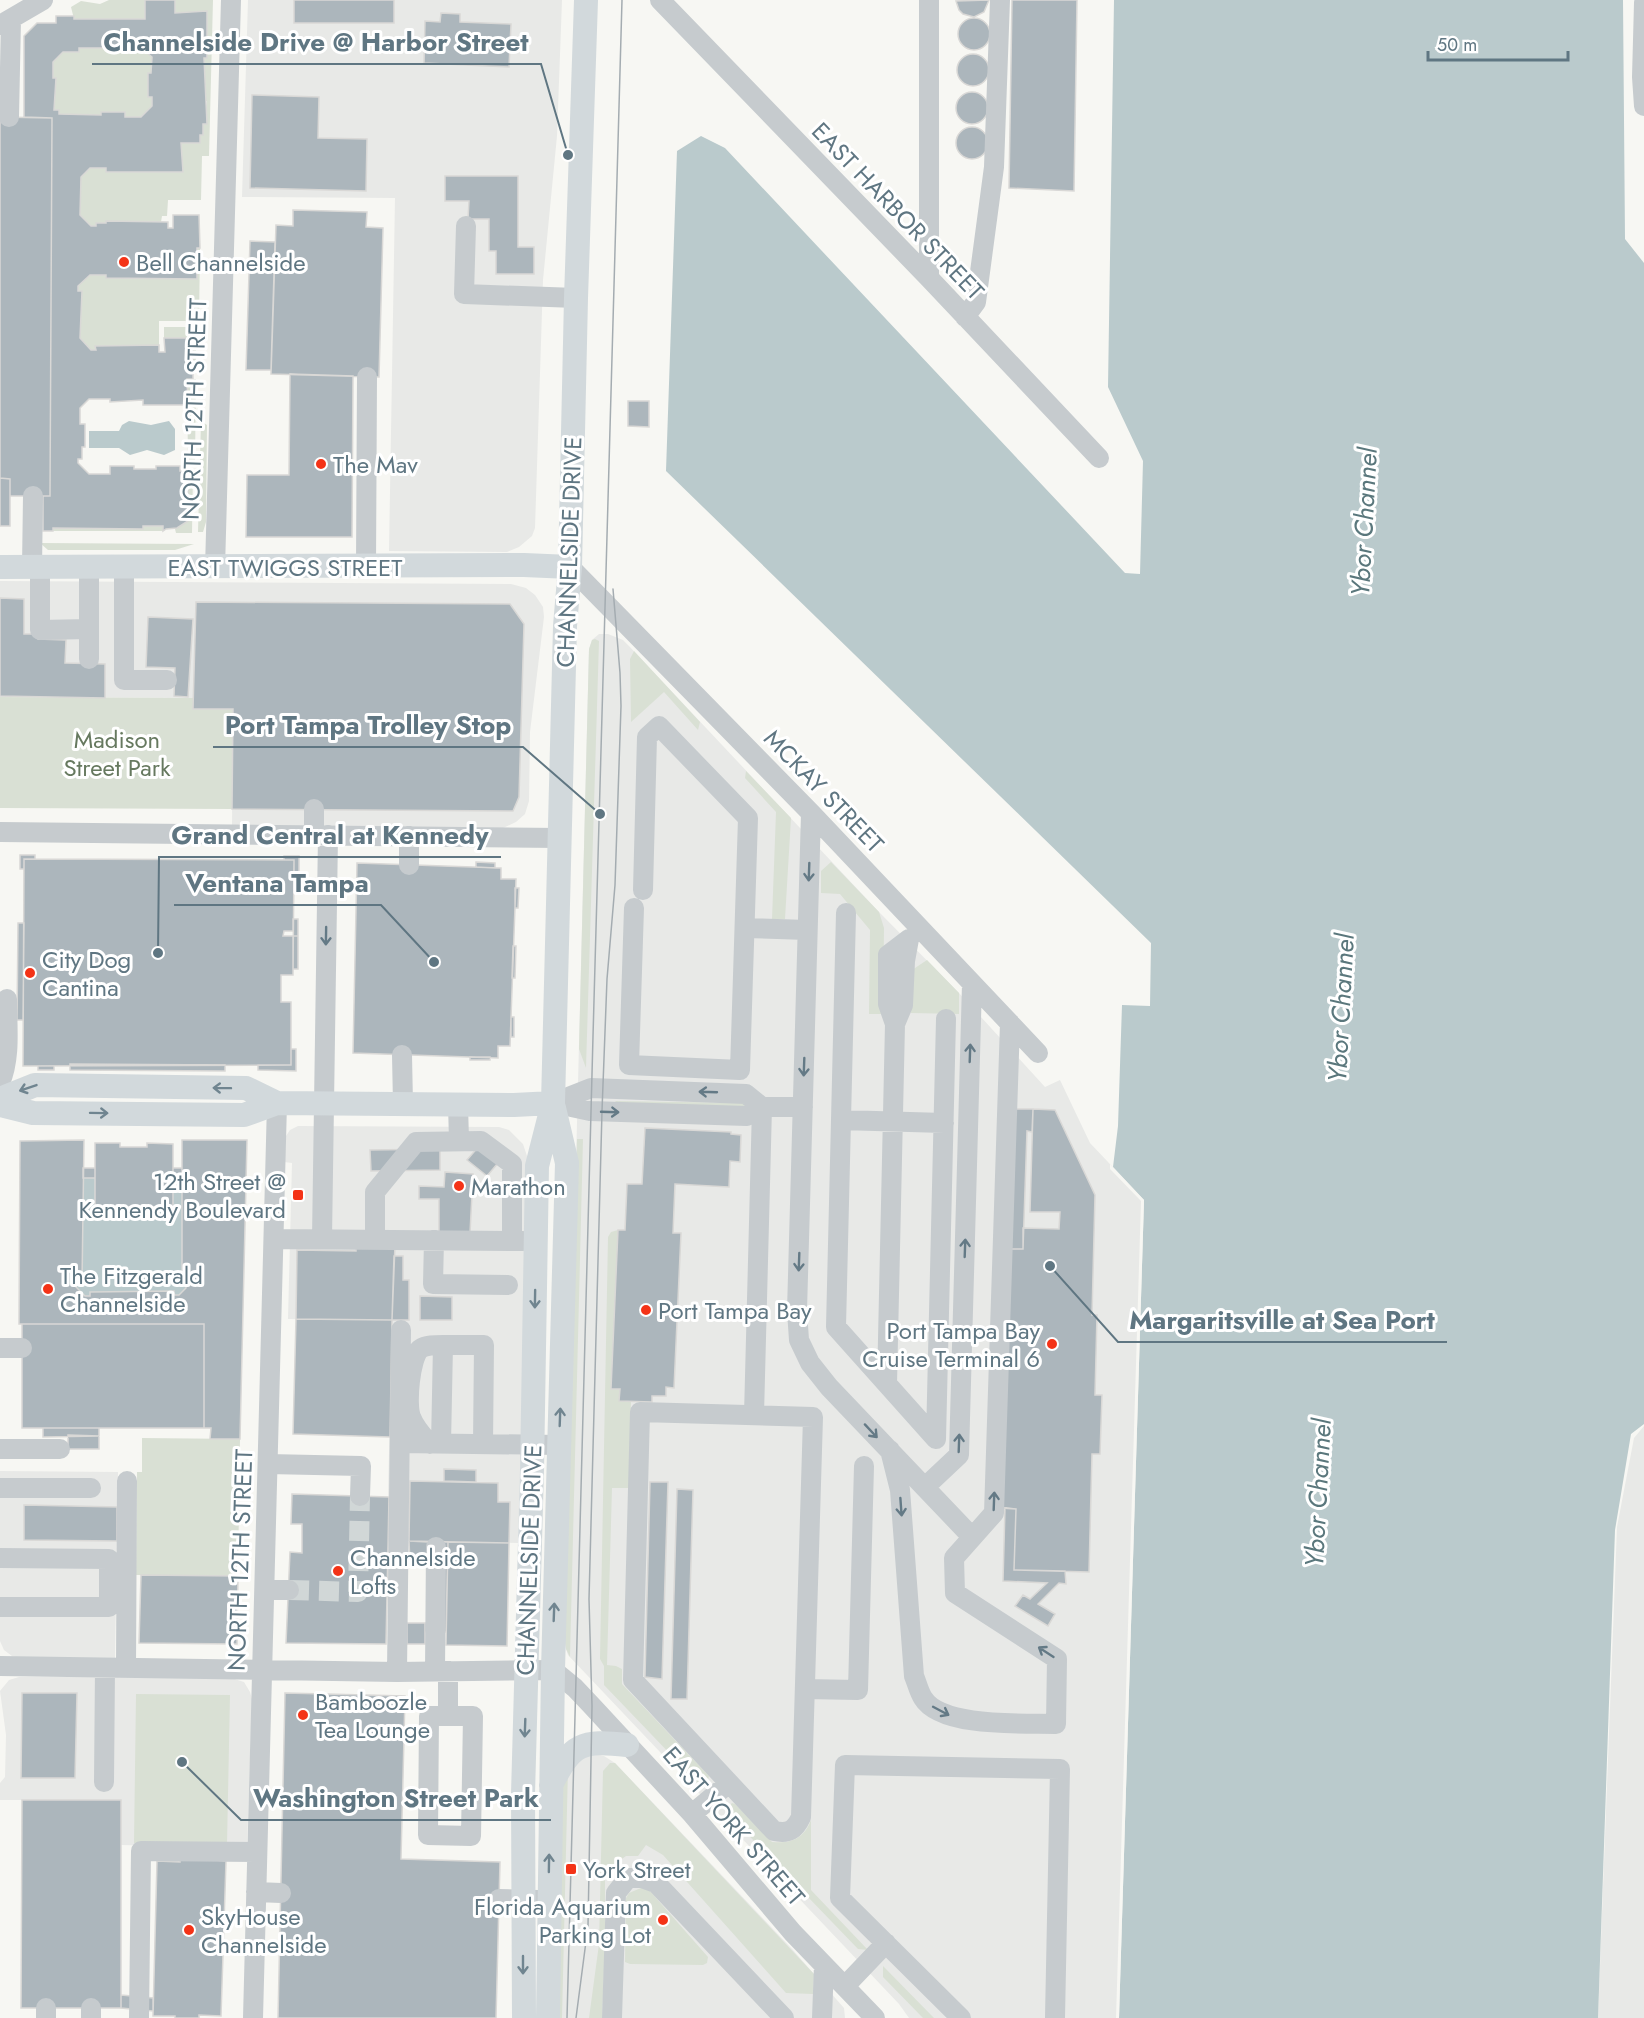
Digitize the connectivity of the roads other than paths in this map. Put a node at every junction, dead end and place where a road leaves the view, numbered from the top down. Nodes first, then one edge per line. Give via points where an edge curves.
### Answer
1 (43, 0) edge
2 (231, 0) edge
3 (586, 0) edge
4 (660, 0) edge
5 (929, 0) edge
6 (1000, 0) edge
7 (1644, 3) edge
8 (6, 22) edge
9 (1644, 106) edge
10 (9, 117) dead end
11 (466, 226) dead end
12 (929, 278) junction
13 (576, 298) junction
14 (964, 317) junction
15 (367, 377) dead end
16 (1099, 458) dead end
17 (27, 496) dead end
18 (366, 566) junction
19 (23, 567) edge
20 (89, 567) junction
21 (124, 567) junction
22 (215, 567) junction
23 (570, 567) junction
24 (89, 629) junction
25 (89, 659) dead end
26 (167, 680) dead end
27 (314, 809) dead end
28 (811, 813) junction
29 (0, 832) edge
30 (321, 835) junction
31 (409, 836) junction
32 (560, 838) junction
33 (410, 865) dead end
34 (644, 890) dead end
35 (634, 908) dead end
36 (846, 913) dead end
37 (745, 928) junction
38 (807, 930) junction
39 (915, 934) junction
40 (972, 984) junction
41 (10, 999) edge
42 (946, 1019) dead end
43 (1010, 1023) junction
44 (1038, 1053) dead end
45 (402, 1055) dead end
46 (0, 1083) edge
47 (0, 1099) edge
48 (278, 1103) junction
49 (323, 1103) junction
50 (552, 1103) junction
51 (403, 1104) junction
52 (458, 1104) junction
53 (0, 1105) edge
54 (762, 1107) junction
55 (803, 1107) junction
56 (841, 1120) junction
57 (893, 1122) junction
58 (944, 1123) junction
59 (459, 1141) junction
60 (512, 1213) junction
61 (536, 1214) junction
62 (274, 1239) junction
63 (322, 1239) junction
64 (375, 1240) junction
65 (434, 1240) junction
66 (524, 1241) junction
67 (508, 1285) dead end
68 (402, 1330) dead end
69 (442, 1345) junction
70 (0, 1348) edge
71 (22, 1348) dead end
72 (887, 1384) junction
73 (836, 1394) junction
74 (754, 1415) junction
75 (813, 1417) junction
76 (400, 1443) junction
77 (436, 1444) junction
78 (483, 1444) junction
79 (532, 1445) junction
80 (559, 1445) junction
81 (0, 1449) edge
82 (60, 1449) dead end
83 (890, 1450) junction
84 (268, 1464) junction
85 (864, 1466) dead end
86 (127, 1480) dead end
87 (925, 1487) junction
88 (0, 1488) edge
89 (92, 1488) dead end
90 (360, 1496) tunnel mouth
91 (972, 1537) junction
92 (436, 1547) dead end
93 (0, 1558) edge
94 (264, 1590) junction
95 (289, 1590) tunnel mouth
96 (0, 1607) edge
97 (0, 1666) edge
98 (105, 1668) junction
99 (126, 1668) junction
100 (262, 1670) junction
101 (526, 1670) junction
102 (552, 1670) junction
103 (441, 1671) junction
104 (397, 1672) junction
105 (805, 1689) junction
106 (448, 1716) junction
107 (627, 1745) junction
108 (104, 1782) dead end
109 (729, 1783) junction
110 (551, 1785) junction
111 (692, 1814) junction
112 (257, 1852) junction
113 (256, 1892) junction
114 (281, 1893) dead end
115 (499, 1899) dead end
116 (523, 1900) junction
117 (548, 1900) junction
118 (886, 1943) junction
119 (824, 1965) junction
120 (845, 1986) junction
121 (867, 2014) edge
122 (139, 2018) edge
123 (253, 2018) edge
124 (524, 2018) edge
125 (548, 2018) edge
126 (612, 2018) edge
127 (784, 2018) edge
128 (822, 2018) edge
129 (961, 2018) edge
130 (1055, 2018) edge

1 - 8 street
2 - 22 street, NORTH 12TH STREET
3 - 13 main road, CHANNELSIDE DRIVE
4 - 12 street, EAST HARBOR STREET
5 - 12 street
6 - 14 street via 994,168 976,303
7 - 9 street
8 - 10 street
11 - 13 street via 464,294
12 - 14 street, EAST HARBOR STREET
13 - 23 main road, CHANNELSIDE DRIVE
14 - 16 street, EAST HARBOR STREET
15 - 18 street
17 - 19 street
18 - 22 main road, EAST TWIGGS STREET
18 - 23 main road, EAST TWIGGS STREET
19 - 20 main road, EAST TWIGGS STREET
19 - 24 street via 40,630
20 - 21 main road, EAST TWIGGS STREET
20 - 24 street
21 - 22 main road, EAST TWIGGS STREET
21 - 26 street via 124,680
23 - 28 street, MCKAY STREET
23 - 32 main road, CHANNELSIDE DRIVE
24 - 25 street
27 - 30 street
28 -> 38 street
28 - 39 street, MCKAY STREET
29 - 30 street
30 - 31 street
30 -> 49 street
31 - 32 street
31 - 33 street
32 - 50 main road, CHANNELSIDE DRIVE
34 - 37 street via 647,737 659,726 748,818
35 - 37 street via 629,1065 740,1070
36 - 56 street
37 - 38 street
38 -> 55 street
39 - 40 street, MCKAY STREET
39 - 57 street via 888,955 888,1005 895,1024
40 - 43 street, MCKAY STREET
87 -> 40 street via 959,1455
41 - 46 street via 5,1071
42 - 58 street
43 - 44 street, MCKAY STREET
91 -> 43 street via 994,1513
45 - 51 street
48 -> 47 main road via 246,1088 70,1085 35,1085
48 - 49 main road
53 -> 48 main road via 33,1113 244,1115
48 - 62 street, NORTH 12TH STREET
49 - 51 main road
49 - 63 street
50 - 52 main road
50 - 54 street via 590,1111 747,1116
50 - 61 main road, CHANNELSIDE DRIVE via 537,1166
80 -> 50 main road, CHANNELSIDE DRIVE via 567,1163
51 - 52 main road
52 - 59 street
54 - 55 street
54 - 74 street
55 -> 73 street via 799,1340 810,1363
56 - 57 street
56 - 72 street via 836,1327
57 - 58 street
57 - 72 street
58 - 72 street via 936,1439
59 - 60 street via 481,1141 512,1164
59 - 64 street via 416,1142 375,1192
60 - 61 street
60 - 66 street
61 - 66 main road, CHANNELSIDE DRIVE
62 - 63 street
62 - 84 street, NORTH 12TH STREET
63 - 64 street
64 - 65 street
65 - 66 street
65 - 67 street via 434,1284
66 -> 79 main road, CHANNELSIDE DRIVE
68 - 76 street
69 - 77 street
69 - 77 street via 422,1347 416,1354 408,1403 418,1431
69 - 78 street via 484,1345
70 - 71 street
73 - 75 street
73 -> 83 street
74 - 75 street
74 - 109 street via 640,1412 633,1680
75 - 105 street
76 - 77 street
76 - 104 street
77 - 78 street
78 - 79 street
79 - 80 street
79 - 101 main road, CHANNELSIDE DRIVE
102 -> 80 main road, CHANNELSIDE DRIVE
81 - 82 street
83 - 87 street
83 -> 91 street via 900,1490 914,1676 923,1700 942,1713 974,1722 1056,1724 1057,1659 955,1593 954,1558
84 - 90 street via 361,1466
84 - 94 street, NORTH 12TH STREET
85 - 105 street via 858,1690
86 - 99 street
87 - 91 street
88 - 89 street
92 - 103 street
93 - 96 street via 109,1559 109,1607
94 - 95 street
94 - 100 street, NORTH 12TH STREET
97 - 98 street
98 - 99 street
98 - 108 street
99 - 100 street
100 - 104 street
100 - 112 street, NORTH 12TH STREET
101 - 102 street
101 - 103 street
101 -> 116 main road, CHANNELSIDE DRIVE
102 - 107 street, EAST YORK STREET via 575,1688
102 - 110 main road, CHANNELSIDE DRIVE
103 - 104 street
103 - 106 street
105 - 109 street via 801,1817 797,1827 783,1833 774,1831
106 - 106 street via 473,1716 471,1836 428,1835 429,1716
107 - 110 main road via 592,1743 574,1750
107 - 111 street, EAST YORK STREET
109 - 111 street
117 -> 110 main road, CHANNELSIDE DRIVE
111 - 119 street, EAST YORK STREET
112 - 113 street, NORTH 12TH STREET
112 - 122 street via 141,1851
113 - 114 street
113 - 123 street, NORTH 12TH STREET
115 - 116 street
116 - 117 street
116 -> 124 main road, CHANNELSIDE DRIVE
117 - 125 main road, CHANNELSIDE DRIVE
118 - 120 street
118 - 129 street
118 - 130 street via 840,1898 845,1765 1060,1769
119 - 120 street, EAST YORK STREET
119 - 128 street
120 - 121 street, EAST YORK STREET
126 - 127 street via 616,1893 628,1878 656,1883

